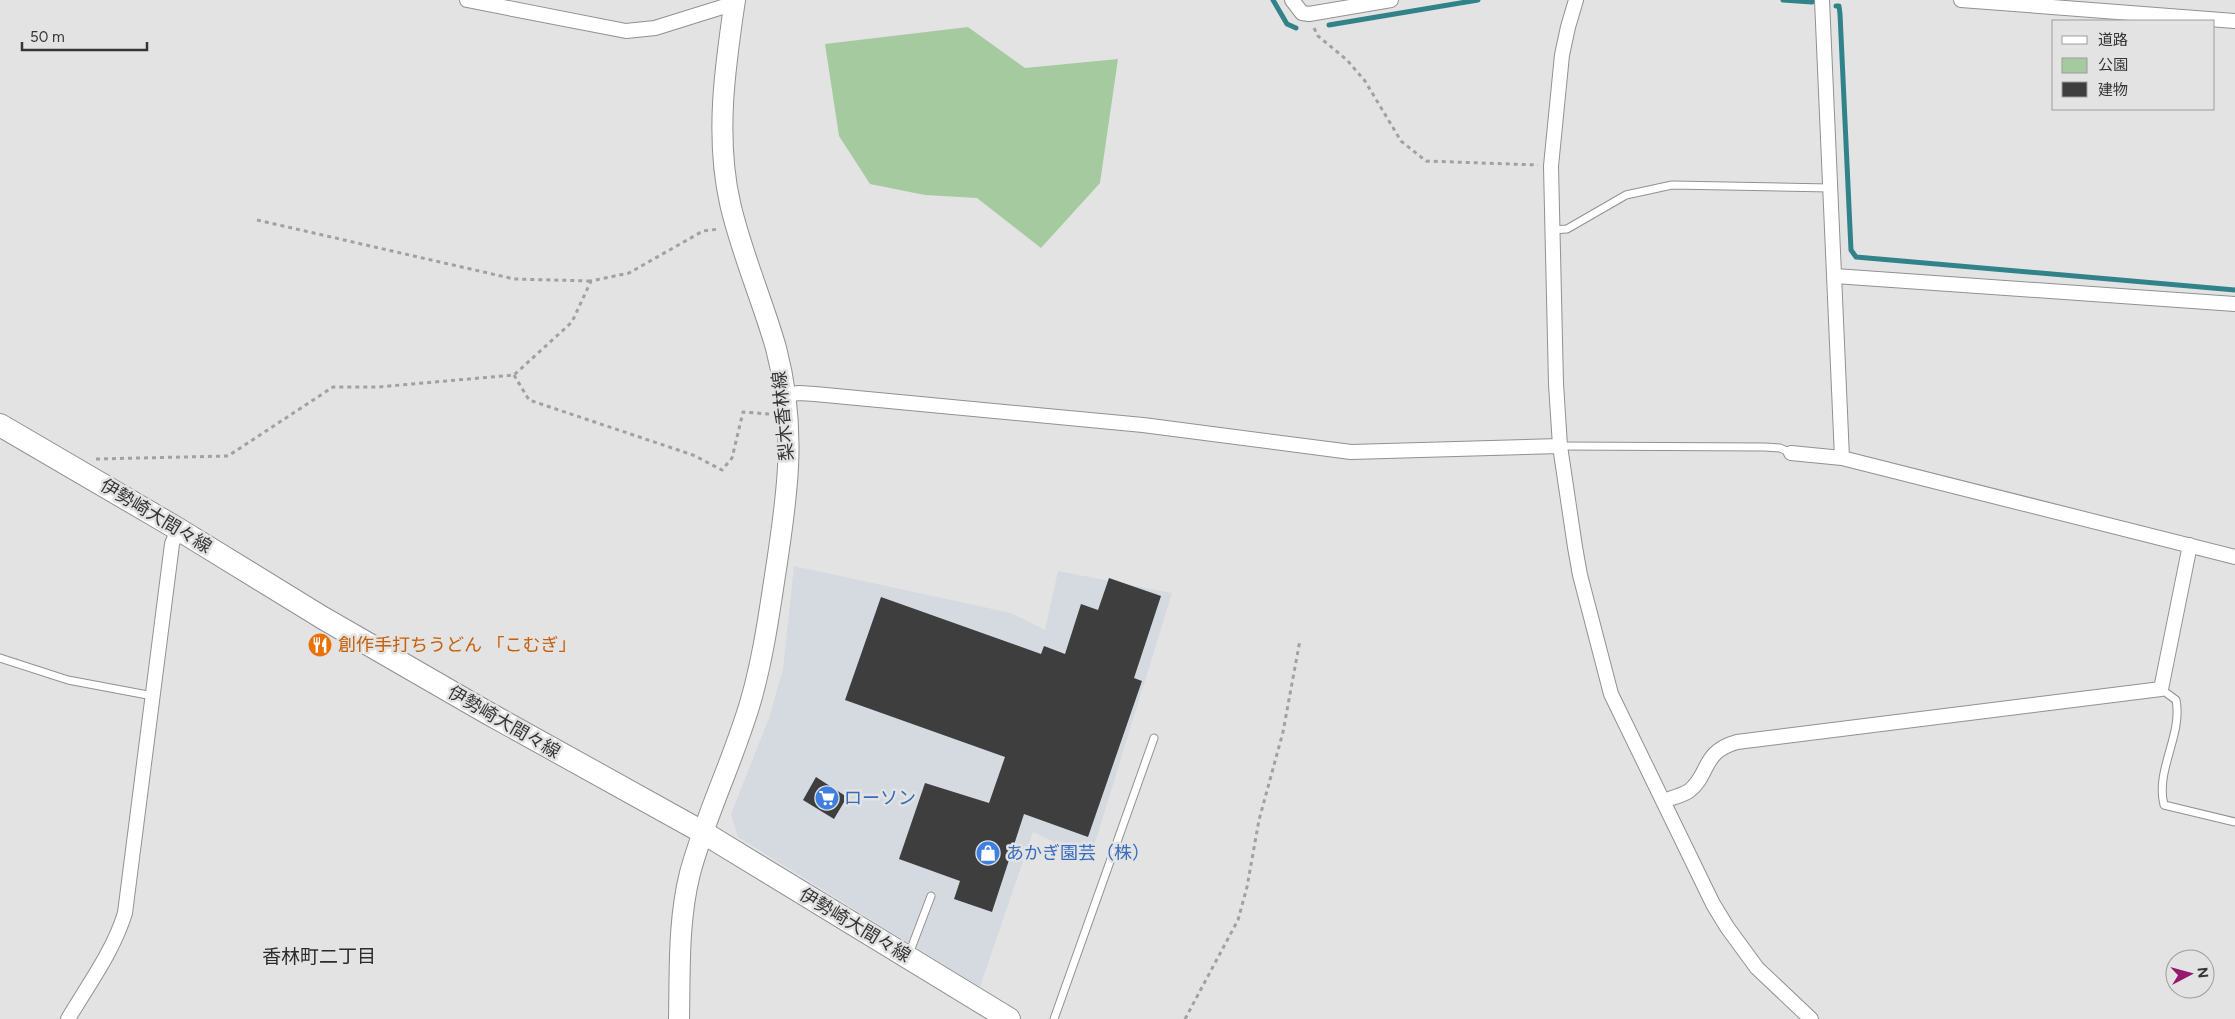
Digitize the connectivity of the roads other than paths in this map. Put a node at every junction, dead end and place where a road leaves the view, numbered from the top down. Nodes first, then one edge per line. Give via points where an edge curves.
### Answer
1 (467, 0) edge
2 (1292, 0) edge
3 (1391, 0) edge
4 (1576, 0) edge
5 (1822, 0) edge
6 (1961, 0) edge
7 (737, 1) edge
8 (2235, 21) edge
9 (1830, 188) junction
10 (1552, 230) junction
11 (1835, 276) junction
12 (2235, 304) edge
13 (786, 405) junction
14 (0, 425) edge
15 (1560, 446) junction
16 (1791, 453) joint
17 (1842, 458) junction
18 (178, 529) junction
19 (2190, 545) junction
20 (2235, 557) edge
21 (0, 658) edge
22 (2161, 689) junction
23 (153, 696) junction
24 (1154, 738) dead end
25 (1663, 801) junction
26 (2235, 822) edge
27 (704, 833) junction
28 (931, 896) dead end
29 (905, 956) junction
30 (68, 1019) edge
31 (679, 1019) edge
32 (1009, 1019) edge
33 (1054, 1019) edge
34 (1811, 1019) edge

1 - 7 street via 626,31 655,28
2 - 3 street via 1302,13 1309,14
4 - 10 street via 1562,55 1551,166
5 - 9 street
6 - 8 street
7 - 13 main road, 梨木香林線 via 722,98 726,185 776,349
9 - 10 lane via 1672,185 1626,195 1567,228
9 - 11 street
10 - 15 street
11 - 12 street
11 - 17 street
13 - 15 street via 800,393 815,394 1143,425 1351,452
13 - 27 main road, 梨木香林線 via 788,467 766,635 751,702
14 - 18 main road, 伊勢崎大間々線
15 - 16 lane via 1765,447
15 - 25 street via 1580,575 1606,680
16 - 17 street
17 - 19 street
18 - 23 street via 172,544
18 - 27 main road, 伊勢崎大間々線 via 331,623
19 - 20 street
19 - 22 street
21 - 23 lane via 68,680
22 - 25 street via 1737,742 1714,754 1689,790
22 - 26 lane via 2176,700 2177,708 2165,774 2164,805
23 - 30 street via 125,913 111,947
24 - 33 lane
25 - 34 street via 1727,927 1757,968
27 - 29 main road, 伊勢崎大間々線
27 - 31 main road, 梨木香林線 via 691,872 682,922
28 - 29 lane
29 - 32 main road, 伊勢崎大間々線

